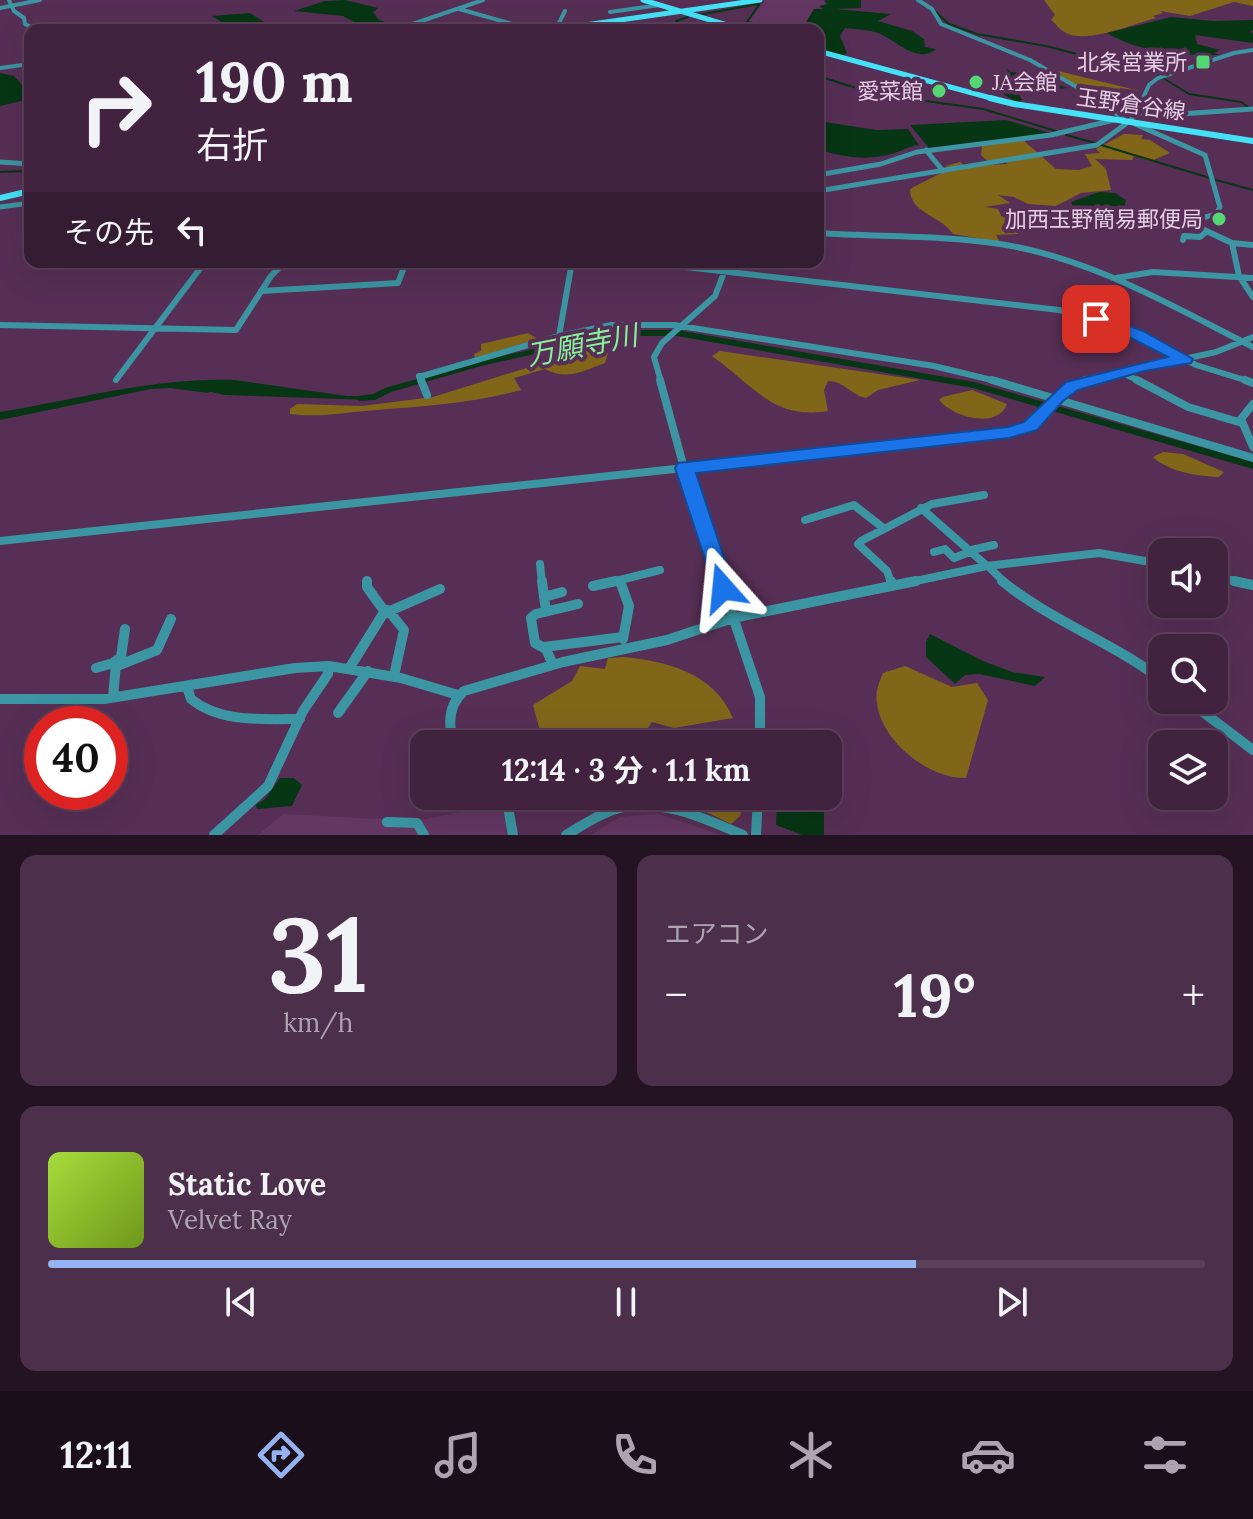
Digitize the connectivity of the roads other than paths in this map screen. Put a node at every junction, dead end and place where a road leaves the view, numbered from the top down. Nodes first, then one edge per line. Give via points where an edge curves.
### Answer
1 (9, 0) edge
2 (40, 0) edge
3 (483, 0) edge
4 (760, 0) edge
5 (918, 0) edge
6 (646, 3) edge
7 (10, 6) junction
8 (0, 8) edge
9 (457, 9) junction
10 (565, 11) dead end
11 (610, 12) dead end
12 (684, 13) junction
13 (25, 24) edge
14 (413, 24) edge
15 (513, 24) edge
16 (557, 24) edge
17 (599, 24) edge
18 (723, 24) edge
19 (1253, 50) edge
20 (824, 53) edge
21 (24, 65) edge
22 (0, 68) edge
23 (1253, 109) edge
24 (1135, 113) junction
25 (1115, 120) junction
26 (1128, 122) junction
27 (1253, 141) edge
28 (926, 150) junction
29 (0, 162) edge
30 (18, 166) edge
31 (943, 171) junction
32 (824, 174) edge
33 (824, 190) edge
34 (24, 192) edge
35 (0, 198) edge
36 (24, 204) edge
37 (0, 207) edge
38 (1206, 232) junction
39 (824, 233) edge
40 (1183, 240) dead end
41 (1232, 243) junction
42 (1253, 245) edge
43 (200, 268) edge
44 (278, 268) edge
45 (404, 268) edge
46 (571, 268) edge
47 (693, 268) edge
48 (726, 268) edge
49 (725, 273) junction
50 (1239, 276) junction
51 (1116, 278) junction
52 (1253, 278) edge
53 (261, 291) junction
54 (1253, 297) edge
55 (0, 325) edge
56 (680, 327) junction
57 (154, 328) junction
58 (559, 336) junction
59 (1253, 337) edge
60 (1243, 342) junction
61 (1253, 347) edge
62 (1185, 359) junction
63 (1121, 372) junction
64 (116, 380) dead end
65 (1253, 383) edge
66 (427, 395) dead end
67 (1056, 398) junction
68 (1253, 404) edge
69 (1247, 427) edge
70 (1253, 447) edge
71 (1253, 458) edge
72 (684, 468) junction
73 (984, 495) dead end
74 (921, 508) junction
75 (805, 520) dead end
76 (882, 527) junction
77 (0, 541) edge
78 (994, 545) dead end
79 (971, 551) junction
80 (934, 552) dead end
81 (1148, 562) edge
82 (540, 564) dead end
83 (988, 566) junction
84 (660, 570) dead end
85 (1228, 579) edge
86 (620, 580) junction
87 (367, 581) dead end
88 (892, 584) junction
89 (1253, 585) edge
90 (593, 586) dead end
91 (440, 589) dead end
92 (562, 592) dead end
93 (544, 597) junction
94 (578, 604) dead end
95 (386, 611) junction
96 (546, 611) junction
97 (733, 618) junction
98 (171, 619) dead end
99 (125, 629) dead end
100 (623, 637) junction
101 (546, 643) junction
102 (625, 649) junction
103 (116, 665) junction
104 (553, 665) junction
105 (329, 666) junction
106 (350, 667) junction
107 (96, 668) dead end
108 (1148, 670) edge
109 (368, 671) junction
110 (394, 676) junction
111 (187, 687) junction
112 (458, 695) junction
113 (113, 697) junction
114 (0, 699) edge
115 (338, 713) dead end
116 (1205, 714) edge
117 (300, 719) junction
118 (450, 730) edge
119 (760, 730) edge
120 (1253, 750) edge
121 (509, 810) edge
122 (757, 810) edge
123 (387, 822) dead end
124 (214, 835) edge
125 (424, 835) edge
126 (513, 835) edge
127 (566, 835) edge
128 (743, 835) edge
129 (756, 835) edge

1 - 7 street
2 - 7 street
3 - 9 street
4 - 12 main road
5 - 26 street via 941,24 1030,60
6 - 11 street
6 - 12 main road
7 - 8 street
7 - 13 street
9 - 14 street
9 - 15 street
10 - 16 street
12 - 17 main road
12 - 18 main road
19 - 24 street via 1158,78
20 - 25 main road, 玉野倉谷線 via 1004,101
21 - 22 street
23 - 24 street via 1166,116
24 - 26 street
25 - 26 main road, 玉野倉谷線
25 - 28 street via 1051,135
26 - 27 main road, 玉野倉谷線
26 - 31 street via 1097,145
26 - 38 street via 1205,155 1220,207 1216,214 1196,220
28 - 31 street
28 - 32 street
29 - 30 street
31 - 33 street
34 - 35 main road
36 - 37 street
38 - 40 street
38 - 41 street
39 - 51 street via 1000,244
41 - 42 street
41 - 50 street
43 - 57 street
44 - 53 street
45 - 53 street via 398,283
46 - 58 street
47 - 49 street
48 - 49 street
49 - 56 street via 720,289
49 - 62 street via 1072,312 1122,327
50 - 51 street via 1153,272
50 - 52 street
50 - 54 street
51 - 60 street
53 - 57 street via 236,330
55 - 57 street
56 - 58 street via 611,325
56 - 67 street via 934,366
56 - 72 street via 654,357
57 - 64 street
58 - 66 street via 419,376
59 - 60 street
60 - 61 street
60 - 62 street
62 - 63 street
62 - 65 street
63 - 67 street via 1072,386
63 - 69 street via 1188,407
67 - 71 street
67 - 72 street via 1025,429
68 - 69 street via 1241,419
69 - 70 street
72 - 77 street
72 - 97 street
73 - 74 street
74 - 76 street
74 - 79 street
75 - 76 street via 854,505
76 - 88 street via 858,544 887,571
78 - 79 street
79 - 80 street via 954,558 945,549
79 - 83 street
81 - 83 street via 1099,553
82 - 93 street
83 - 88 street
83 - 108 street via 1028,600 1112,644
84 - 86 street
85 - 89 street
86 - 90 street
86 - 100 street via 629,606
87 - 95 street
88 - 97 street
91 - 95 street
92 - 93 street
93 - 96 street
94 - 96 street
95 - 106 street
95 - 110 street via 404,630
96 - 101 street via 531,618 535,643
97 - 102 street
97 - 119 street via 760,697
98 - 103 street via 157,650
99 - 103 street via 123,655
100 - 101 street
100 - 102 street
101 - 104 street
102 - 104 street
103 - 107 street
103 - 113 street
104 - 112 street
105 - 106 street
105 - 111 street
105 - 117 street
106 - 109 street
109 - 110 street
109 - 115 street
110 - 112 street
111 - 113 street
111 - 117 street via 194,702 221,715
112 - 118 street
113 - 114 street
116 - 120 street
117 - 124 street via 268,786
121 - 126 street
122 - 129 street
123 - 125 street via 417,823
127 - 128 street via 615,810 640,806 669,807

